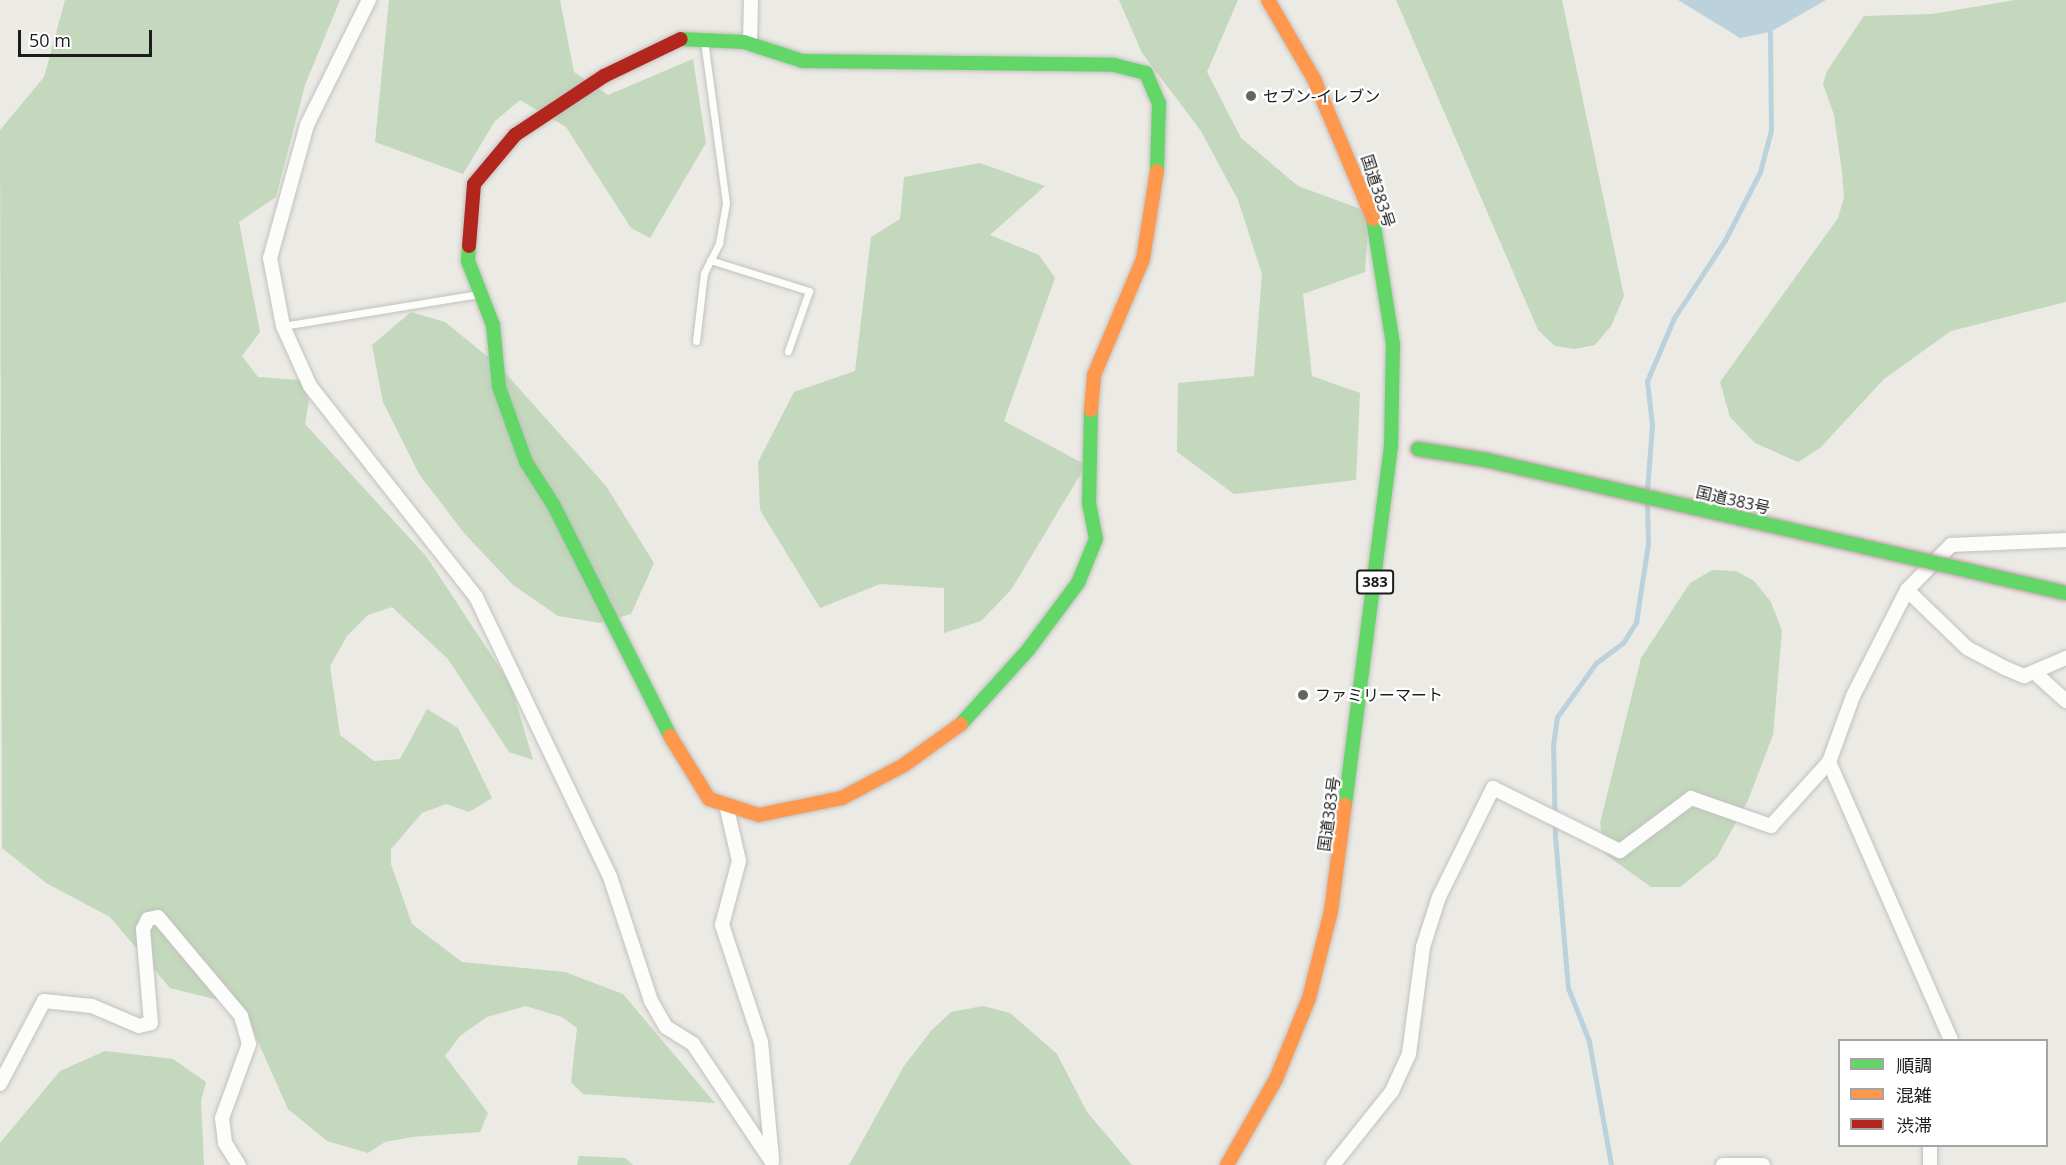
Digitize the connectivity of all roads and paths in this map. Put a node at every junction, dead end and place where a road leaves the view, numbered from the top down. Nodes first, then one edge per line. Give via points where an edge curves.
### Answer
1 (369, 0) edge
2 (752, 0) edge
3 (1268, 0) edge
4 (704, 40) junction
5 (750, 44) junction
6 (710, 260) junction
7 (481, 294) junction
8 (283, 326) junction
9 (696, 341) dead end
10 (788, 351) dead end
11 (1391, 447) junction
12 (2066, 540) edge
13 (1907, 591) junction
14 (2066, 593) edge
15 (2066, 658) edge
16 (2035, 673) junction
17 (2066, 701) edge
18 (1829, 762) junction
19 (726, 809) junction
20 (1950, 1039) edge
21 (0, 1084) edge
22 (1930, 1147) edge
23 (772, 1163) edge
24 (239, 1165) edge
25 (1227, 1165) edge
26 (1333, 1165) edge
27 (1723, 1165) edge
28 (1763, 1165) edge
29 (1930, 1165) edge

1 - 8 street via 307,125 270,258
2 - 5 street
3 - 11 main road, 国道383号 / 383 via 1314,79 1348,153 1375,226 1393,344
4 - 5 main road
4 - 6 lane via 726,202 719,243
4 - 7 main road via 681,39 604,76 515,135 474,184 468,261
5 - 19 main road via 803,62 1114,65 1146,73 1159,103 1161,149 1143,259 1094,375 1088,450 1089,504 1096,538 1078,583 983,703 954,731 904,765 842,798 759,815
6 - 9 lane via 704,273
6 - 10 lane via 809,291
7 - 8 lane
7 - 19 main road via 493,326 499,387 526,462 554,506 650,704 709,799
8 - 23 street via 309,386 476,597 610,877 651,1001 666,1027 693,1044
11 - 14 main road, 国道383号, bridge via 1486,460
11 - 25 main road, 国道383号 / 383 via 1331,911 1309,998 1276,1079
12 - 13 street via 1952,545
13 - 16 street via 1967,648 2024,676
13 - 18 street via 1853,696
15 - 16 street
16 - 17 street
18 - 20 street
18 - 26 street via 1771,826 1691,798 1620,851 1493,788 1439,897 1423,947 1409,1054 1392,1091
19 - 23 street via 739,861 722,925 761,1042
21 - 24 street via 44,1001 92,1006 139,1026 151,1023 154,1011 143,929 148,919 158,917 241,1016 249,1044 222,1118 225,1143
22 - 29 street
27 - 28 street via 1724,1161

